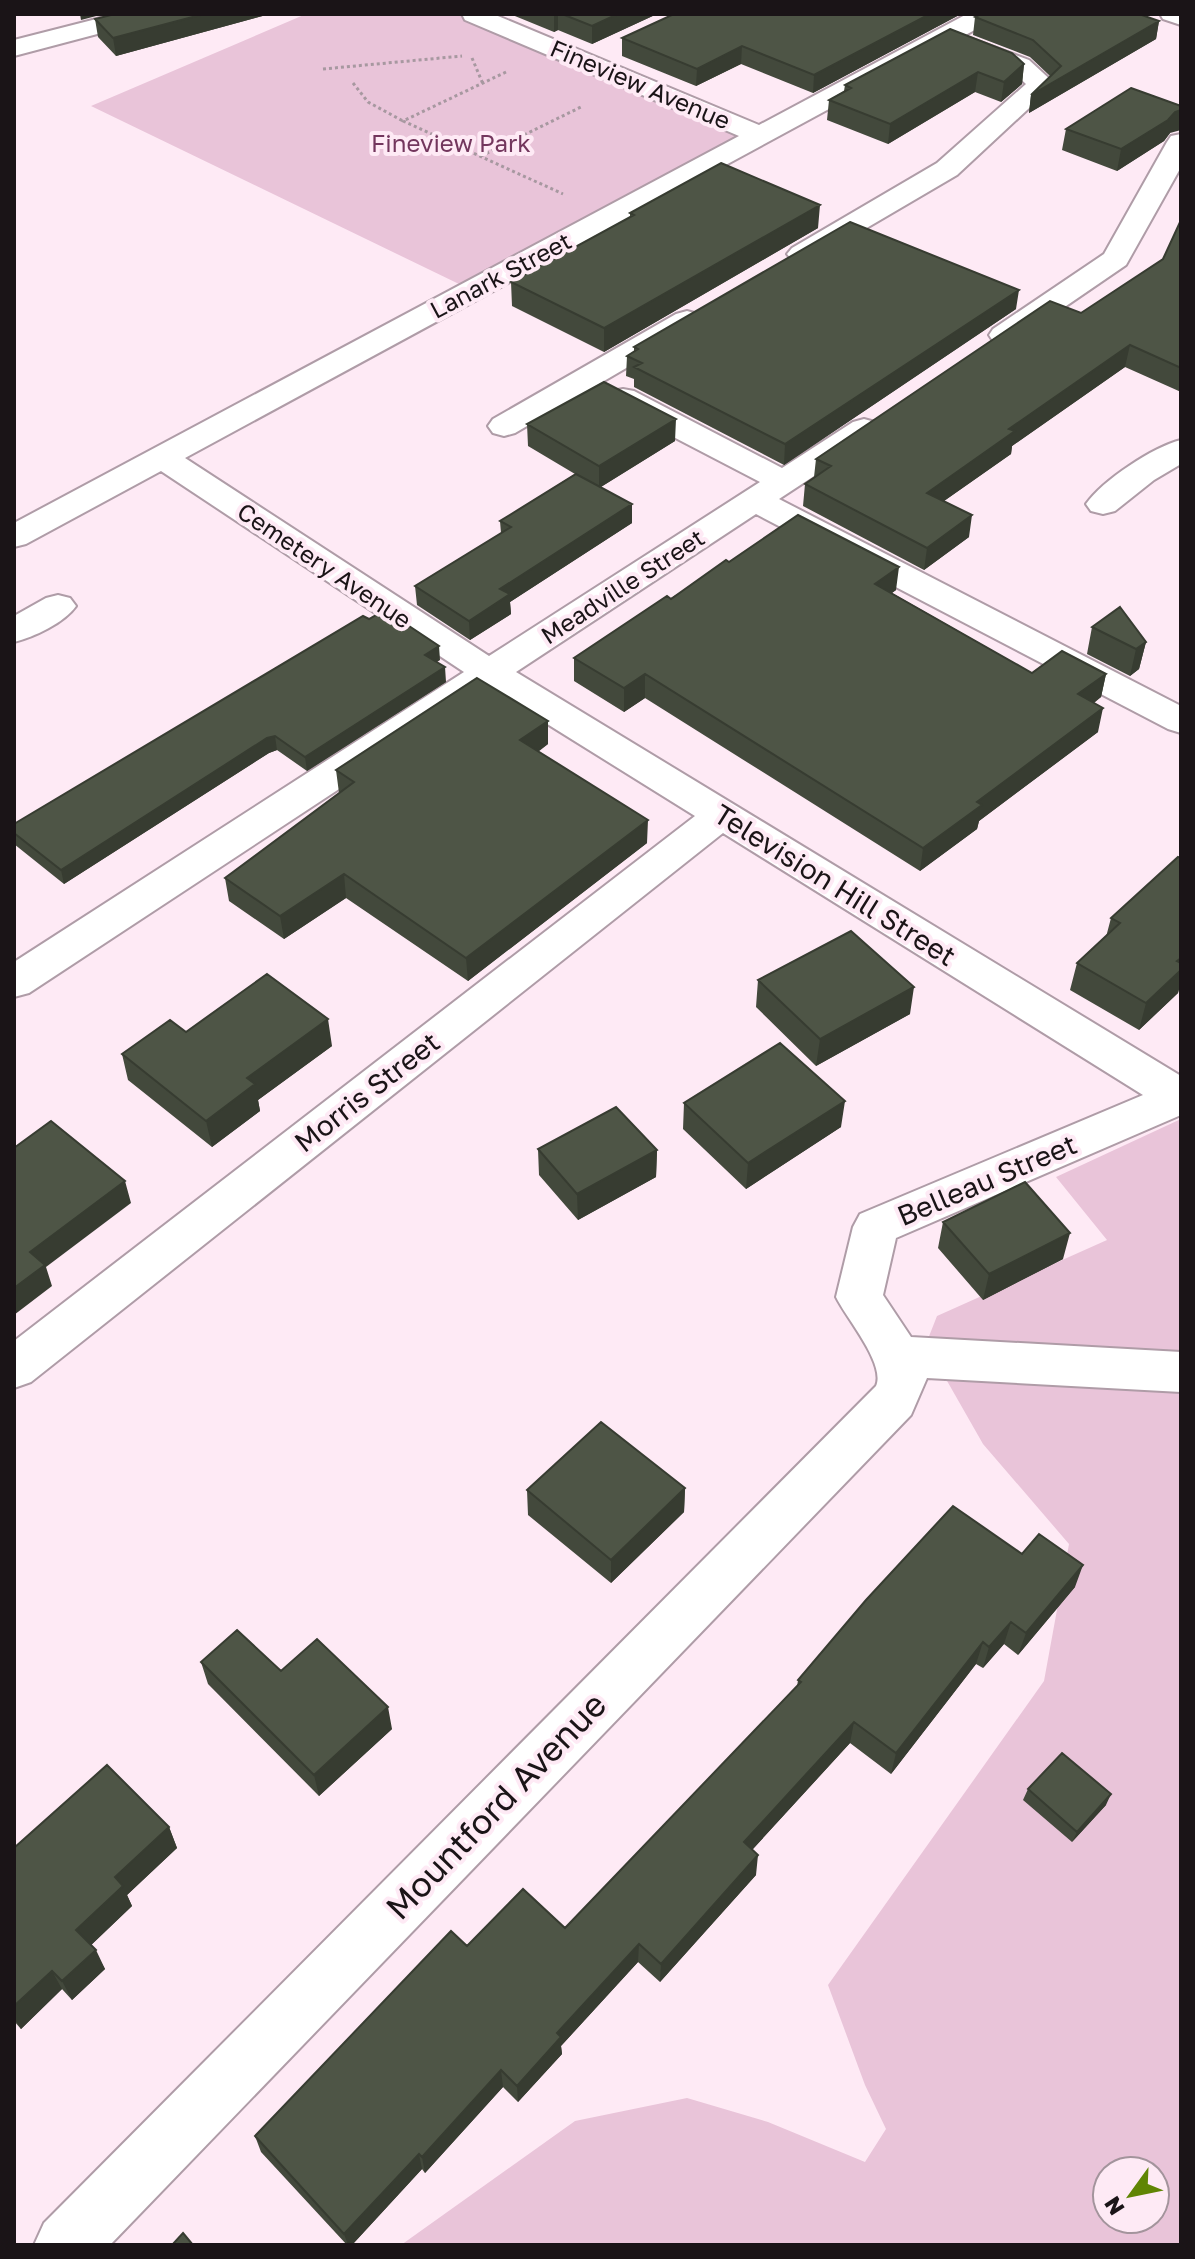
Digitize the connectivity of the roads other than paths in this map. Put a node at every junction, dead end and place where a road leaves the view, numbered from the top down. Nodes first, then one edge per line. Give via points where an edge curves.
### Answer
1 (145, 14) edge
2 (986, 14) edge
3 (1172, 14) edge
4 (474, 15) edge
5 (1181, 17) edge
6 (945, 36) junction
7 (612, 47) dead end
8 (14, 48) edge
9 (583, 61) junction
10 (762, 136) junction
11 (1181, 142) edge
12 (783, 265) edge
13 (717, 303) edge
14 (971, 357) edge
15 (586, 379) junction
16 (892, 410) edge
17 (504, 426) dead end
18 (1181, 450) edge
19 (162, 457) junction
20 (771, 491) junction
21 (1103, 504) dead end
22 (14, 537) edge
23 (58, 606) dead end
24 (14, 631) edge
25 (489, 673) junction
26 (1181, 721) edge
27 (721, 815) junction
28 (14, 982) edge
29 (1181, 1097) edge
30 (898, 1356) junction
31 (14, 1368) edge
32 (1181, 1372) edge
33 (66, 2245) edge

1 - 8 street
2 - 6 street, Lanark Street
3 - 5 street
4 - 9 street, Fineview Avenue
6 - 10 street, Lanark Street
6 - 12 street via 1020,65 1042,84 947,169
7 - 9 street
9 - 10 street, Fineview Avenue
10 - 19 street, Lanark Street
11 - 14 street via 1116,259
13 - 15 street
15 - 17 street
15 - 20 street
16 - 20 street, Meadville Street
18 - 21 street
19 - 22 street, Lanark Street
19 - 25 street, Cemetery Avenue
20 - 25 street, Meadville Street
20 - 26 street
23 - 24 street
25 - 27 street, Television Hill Street
25 - 28 street, Meadville Street
27 - 29 street, Television Hill Street
27 - 31 street, Morris Street
29 - 30 street, Belleau Street via 876,1227 859,1297
30 - 32 street
30 - 33 street, Mountford Avenue via 903,1380 894,1400

